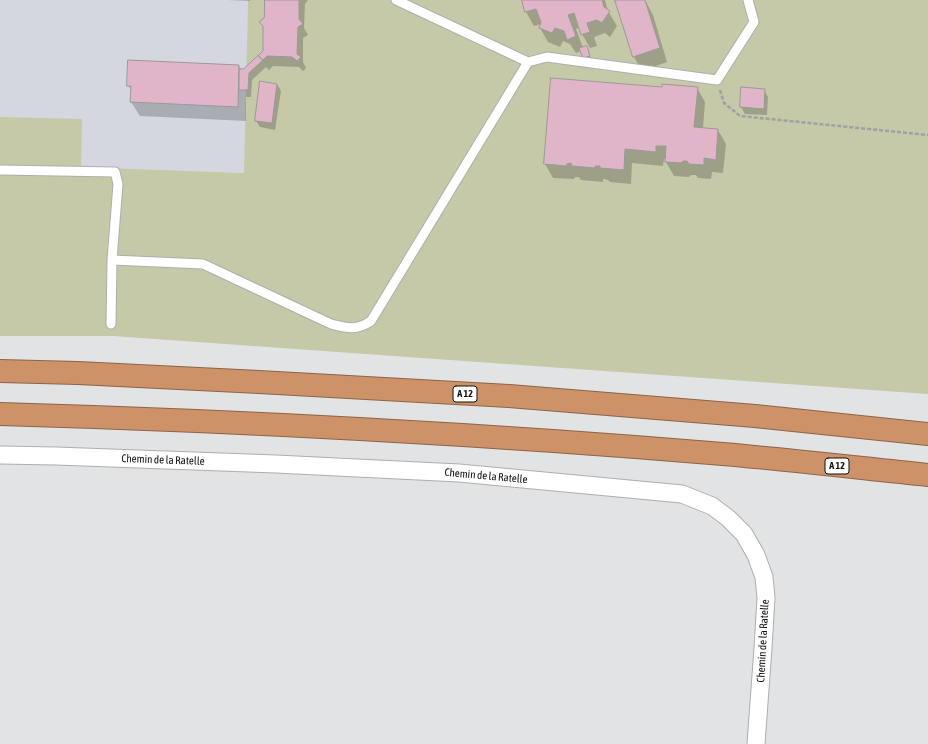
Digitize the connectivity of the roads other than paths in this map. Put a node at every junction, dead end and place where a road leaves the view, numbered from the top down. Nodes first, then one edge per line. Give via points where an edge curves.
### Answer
1 (396, 0) edge
2 (748, 0) edge
3 (528, 62) junction
4 (0, 170) edge
5 (112, 260) junction
6 (111, 324) dead end
7 (0, 371) edge
8 (0, 414) edge
9 (928, 434) edge
10 (0, 455) edge
11 (928, 475) edge
12 (756, 744) edge

1 - 3 lane
2 - 3 lane via 754,22 717,80 547,57
3 - 5 lane via 372,321 364,326 349,329 331,324 203,264
4 - 5 lane via 115,172 118,184
5 - 6 lane
7 - 9 highway, A 12 via 509,396 755,416
8 - 11 highway, A 12 via 251,423 497,437 723,454
10 - 12 street, Chemin de la Ratelle via 459,472 682,494 712,506 744,534 756,555 764,577 764,648

